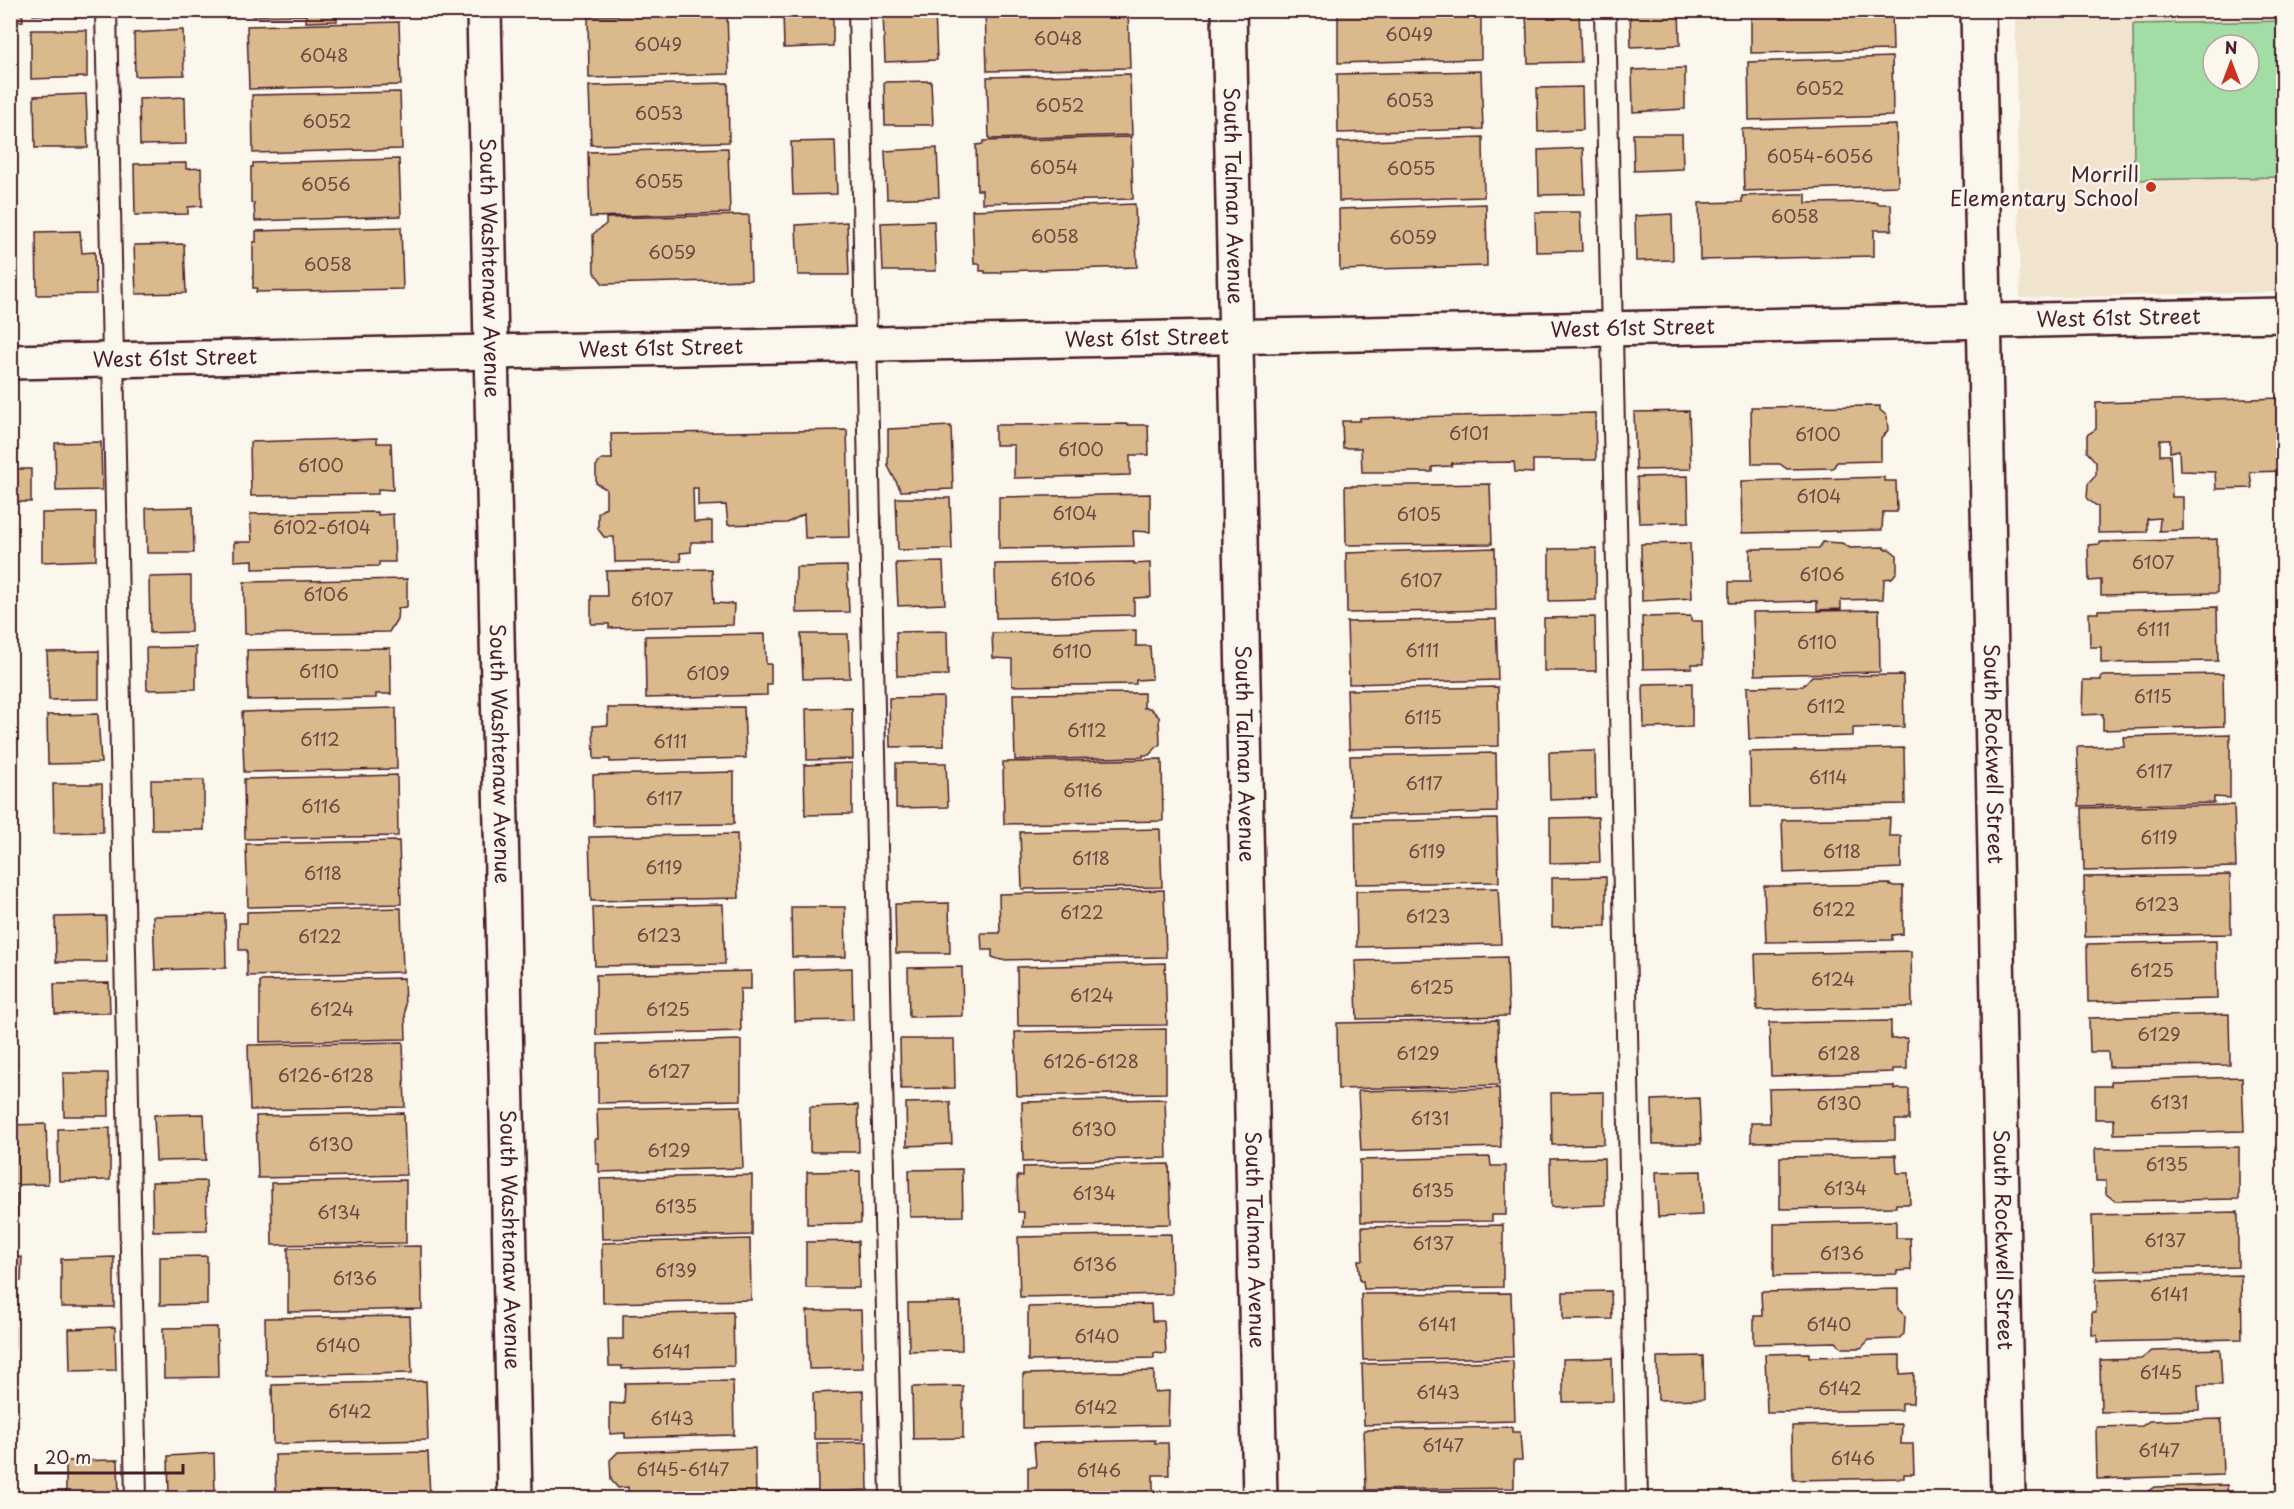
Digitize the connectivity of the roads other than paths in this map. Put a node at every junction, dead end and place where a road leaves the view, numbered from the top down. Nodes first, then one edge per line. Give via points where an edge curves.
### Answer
1 (106, 10) edge
2 (484, 10) edge
3 (859, 10) edge
4 (1229, 10) edge
5 (1605, 10) edge
6 (1978, 10) edge
7 (2283, 315) edge
8 (1984, 321) junction
9 (1612, 329) junction
10 (1236, 336) junction
11 (866, 344) junction
12 (491, 352) junction
13 (114, 360) junction
14 (10, 362) edge
15 (136, 1498) edge
16 (515, 1498) edge
17 (891, 1498) edge
18 (1260, 1498) edge
19 (1637, 1498) edge
20 (2008, 1498) edge

1 - 13 lane
2 - 12 street, South Washtenaw Avenue
3 - 11 lane
4 - 10 street, South Talman Avenue
5 - 9 lane
6 - 8 street, South Rockwell Street
7 - 8 street, West 61st Street
8 - 9 street, West 61st Street
8 - 20 street, South Rockwell Street
9 - 10 street, West 61st Street
9 - 19 lane
10 - 11 street, West 61st Street
10 - 18 street, South Talman Avenue
11 - 12 street, West 61st Street
11 - 17 lane
12 - 13 street, West 61st Street
12 - 16 street, South Washtenaw Avenue
13 - 14 street, West 61st Street
13 - 15 lane

